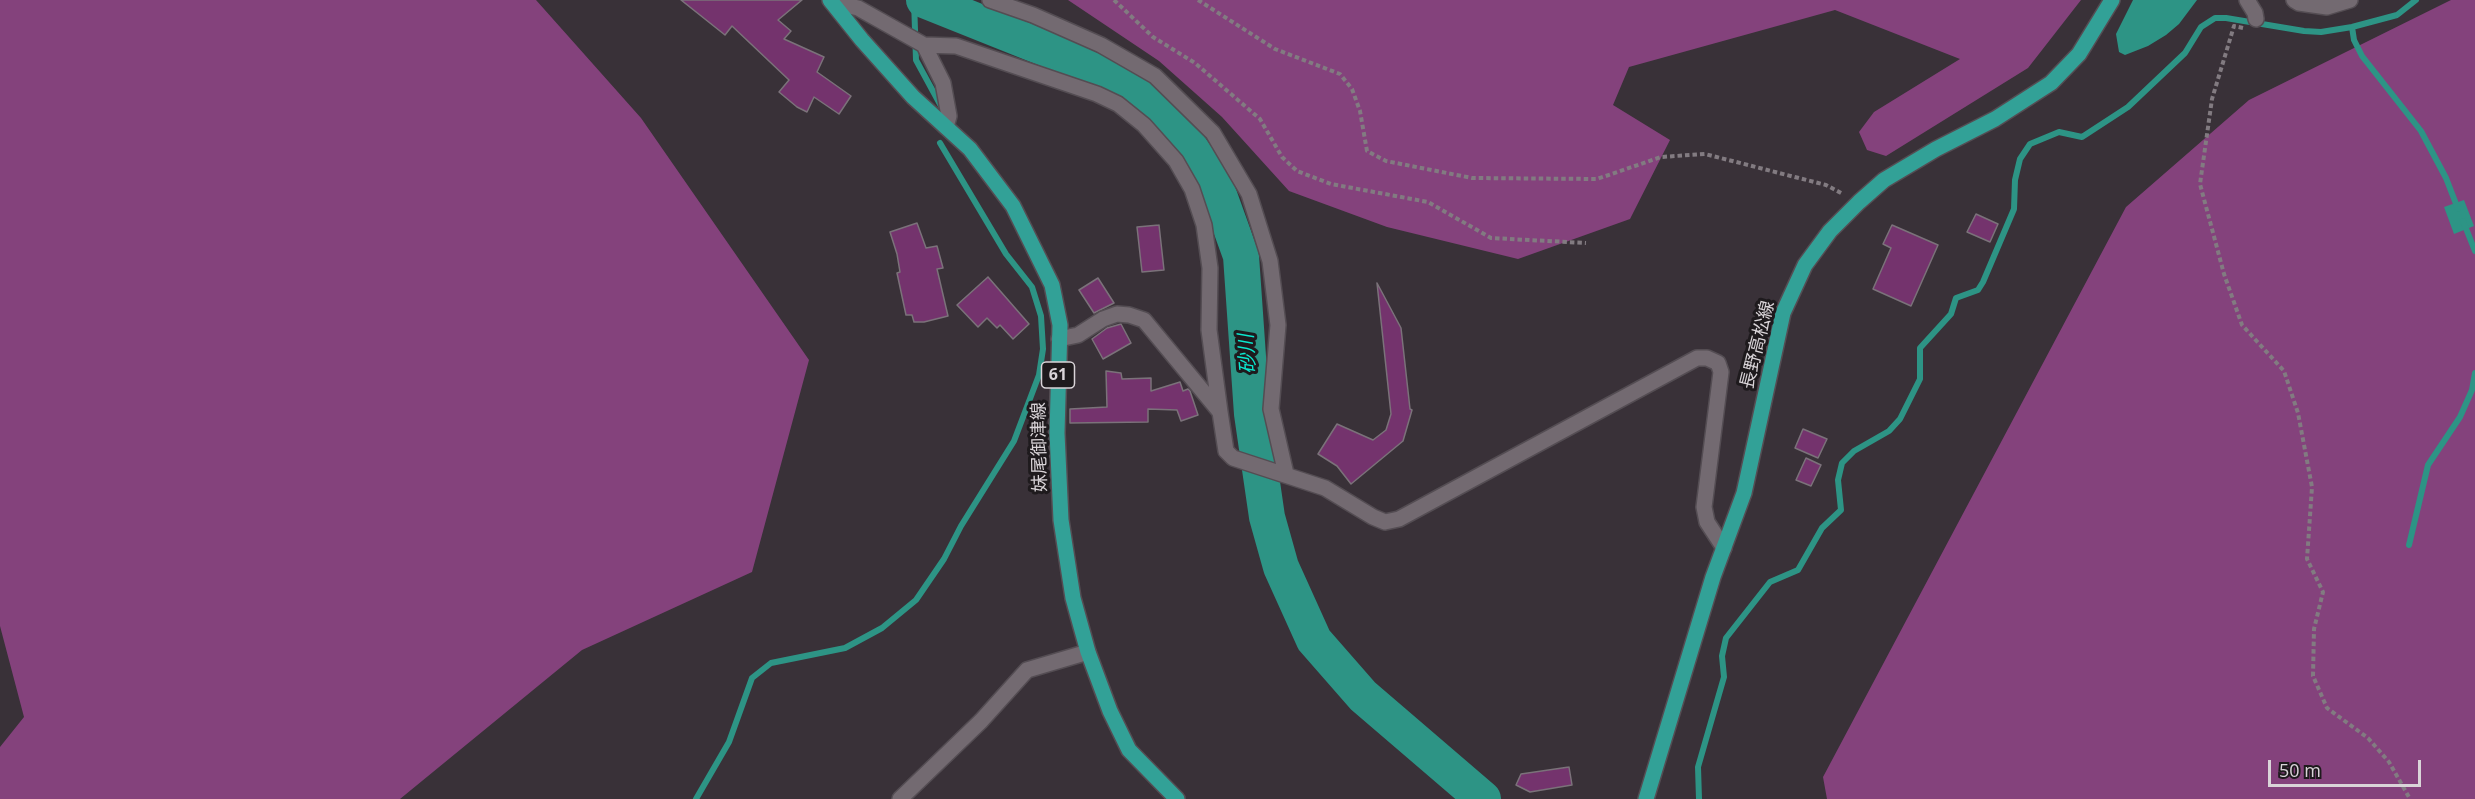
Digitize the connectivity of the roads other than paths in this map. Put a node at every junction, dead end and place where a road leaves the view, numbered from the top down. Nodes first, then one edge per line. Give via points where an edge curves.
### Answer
1 (990, 0) edge
2 (2112, 0) edge
3 (2247, 0) edge
4 (2294, 0) edge
5 (2350, 0) edge
6 (831, 1) edge
7 (2250, 23) road end
8 (924, 45) junction
9 (946, 127) junction
10 (1059, 339) junction
11 (1220, 412) junction
12 (1286, 474) junction
13 (1724, 548) junction
14 (1088, 652) junction
15 (900, 799) edge
16 (1177, 799) edge
17 (1646, 799) edge

1 - 12 street via 1101,45 1155,76 1213,133 1249,194 1270,261 1278,325 1271,409
2 - 13 main road, 長野高松線 via 2079,54 2051,83 1995,119 1884,180 1830,231 1805,265 1783,313 1744,493
3 - 7 street via 2255,13
4 - 5 street via 2327,7
6 - 8 street via 858,8
6 - 9 main road, 妹尾御津線 / 61 via 913,97
8 - 9 street via 943,84 949,116
8 - 11 street via 956,46 1119,104 1176,161 1192,189 1204,225 1210,268 1209,330
9 - 10 main road, 妹尾御津線 / 61 via 970,148 1013,206 1052,285
10 - 11 street via 1078,335 1117,314 1144,320
10 - 14 main road, 妹尾御津線 / 61 via 1057,433 1061,520 1073,598
11 - 12 street via 1226,451 1233,458
12 - 13 street via 1324,488 1379,520 1399,519 1697,358 1707,358 1718,363 1721,372 1704,507 1707,522
13 - 17 main road, 長野高松線
14 - 15 street via 1027,670
14 - 16 main road, 妹尾御津線 / 61 via 1129,750

